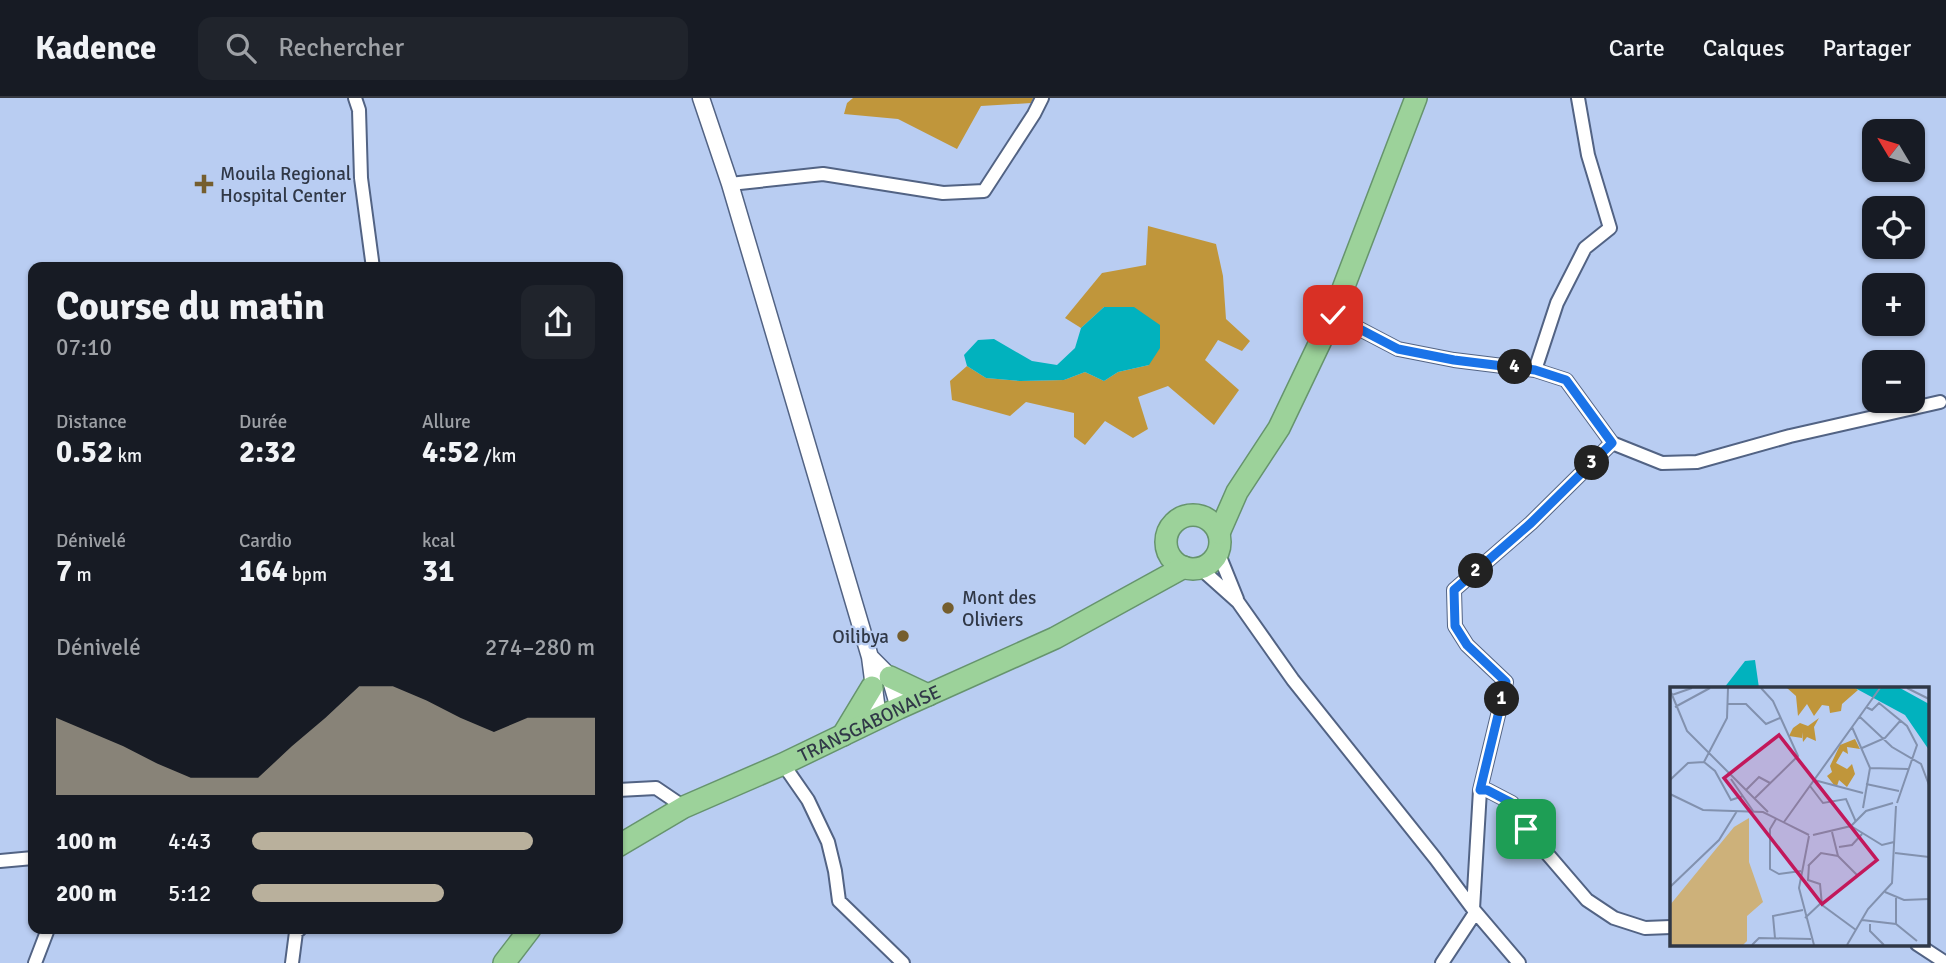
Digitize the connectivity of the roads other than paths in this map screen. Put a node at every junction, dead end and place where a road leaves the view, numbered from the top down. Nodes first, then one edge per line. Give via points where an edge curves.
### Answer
1 (355, 98) edge
2 (1042, 98) edge
3 (1416, 98) edge
4 (1578, 98) edge
5 (702, 99) edge
6 (730, 184) junction
7 (372, 262) edge
8 (1333, 315) junction
9 (1535, 370) junction
10 (1940, 402) dead end
11 (1612, 443) junction
12 (1237, 492) junction
13 (1203, 517) junction
14 (1218, 542) junction
15 (1167, 550) junction
16 (1192, 567) junction
17 (1119, 601) junction
18 (1238, 603) junction
19 (881, 682) junction
20 (928, 695) junction
21 (899, 708) junction
22 (878, 718) junction
23 (843, 735) junction
24 (783, 764) junction
25 (623, 790) edge
26 (1480, 790) junction
27 (684, 807) junction
28 (623, 842) edge
29 (28, 858) edge
30 (0, 861) edge
31 (1474, 911) junction
32 (1670, 927) edge
33 (46, 934) edge
34 (296, 934) edge
35 (526, 934) edge
36 (1920, 946) edge
37 (1942, 962) edge
38 (35, 963) edge
39 (292, 963) edge
40 (504, 963) edge
41 (903, 963) edge
42 (1442, 963) edge
43 (1519, 963) edge

1 - 7 street
2 - 6 street via 984,191 943,193 823,174
3 - 8 highway
4 - 9 street via 1588,155 1610,228 1585,248 1557,303
5 - 6 street
6 - 19 street
8 - 9 street via 1398,349
8 - 12 highway via 1279,428
9 - 11 street via 1566,380
10 - 11 street via 1697,462 1662,463
11 - 26 street via 1454,590 1455,626 1467,645 1506,682
12 - 13 highway
12 - 14 highway
13 - 14 highway via 1210,520
13 - 15 highway via 1191,514 1171,526
14 - 16 highway via 1214,559
14 - 18 street
15 - 16 highway via 1171,557
15 - 17 highway, TRANSGABONAISE via 1153,570
16 - 17 highway, TRANSGABONAISE
16 - 18 street
17 - 20 highway, TRANSGABONAISE via 1055,638
18 - 31 street
19 - 20 highway
19 - 21 street
19 - 22 street
19 - 23 highway
20 - 21 highway, TRANSGABONAISE
21 - 22 highway, TRANSGABONAISE
22 - 23 highway, TRANSGABONAISE
23 - 24 highway, TRANSGABONAISE
24 - 27 highway, TRANSGABONAISE
24 - 41 street via 808,800 828,842 839,901
25 - 27 street via 656,788
26 - 31 street
26 - 32 street via 1512,803 1526,829 1587,900 1614,918 1645,928
27 - 28 highway, TRANSGABONAISE
29 - 30 street
31 - 42 street
31 - 43 street
33 - 38 street
34 - 39 street
35 - 40 highway
36 - 37 street

